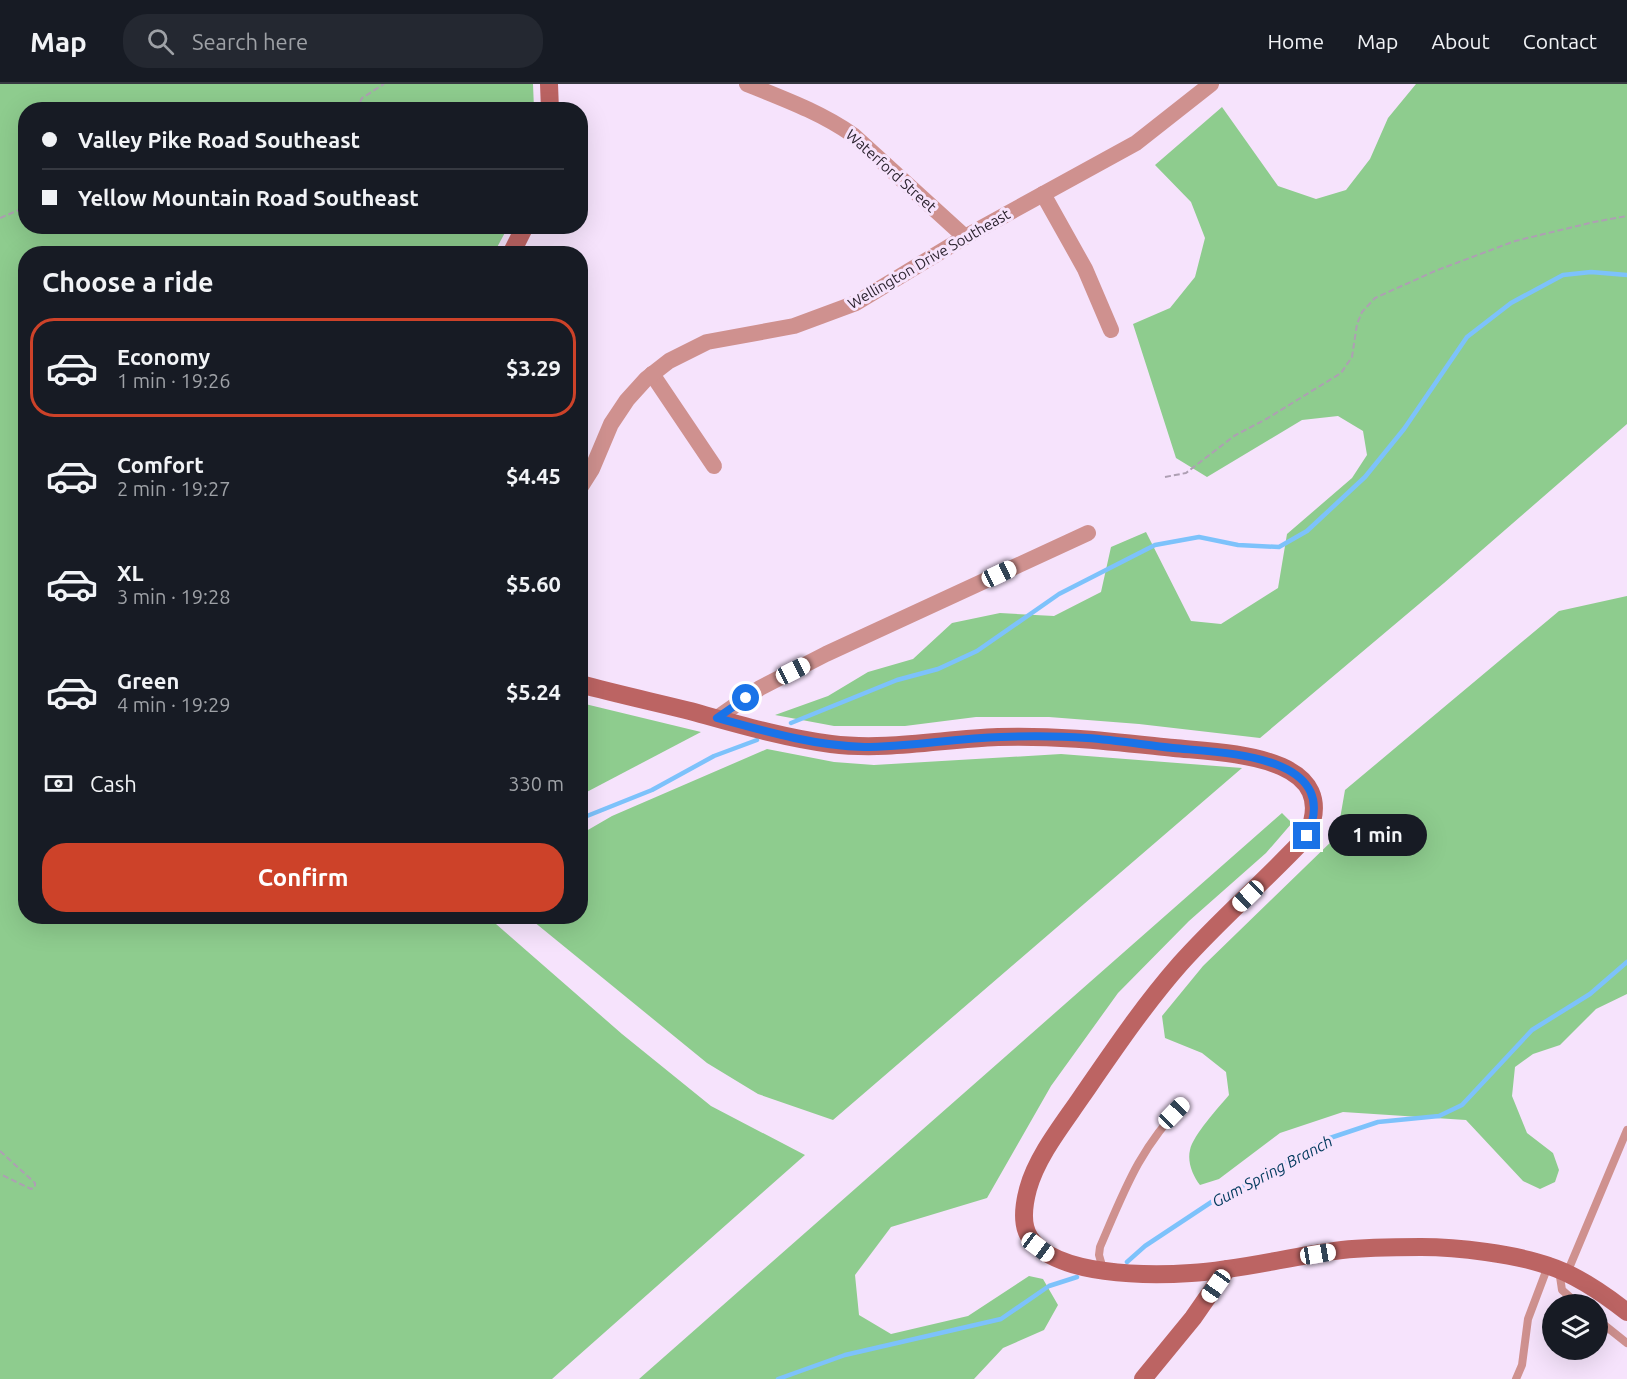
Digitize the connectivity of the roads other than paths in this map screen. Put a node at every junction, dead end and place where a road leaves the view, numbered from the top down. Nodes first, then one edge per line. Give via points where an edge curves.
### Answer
1 (549, 84) edge
2 (747, 84) edge
3 (1211, 84) edge
4 (550, 102) edge
5 (1043, 194) junction
6 (965, 237) junction
7 (1111, 330) dead end
8 (652, 374) junction
9 (714, 466) dead end
10 (588, 475) edge
11 (1088, 533) dead end
12 (588, 686) edge
13 (717, 718) junction
14 (1184, 1103) dead end
15 (1627, 1130) edge
16 (1227, 1269) junction
17 (1558, 1269) junction
18 (1104, 1270) junction
19 (1567, 1294) edge
20 (1627, 1312) edge
21 (1608, 1328) edge
22 (1627, 1343) edge
23 (1143, 1379) edge
24 (1516, 1379) edge

1 - 4 street
2 - 6 street, Waterford Street via 835,122
3 - 5 street, Wellington Drive Southeast via 1136,143
5 - 6 street, Wellington Drive Southeast
5 - 7 street via 1085,269
6 - 8 street, Wellington Drive Southeast via 856,303 794,326 708,342 686,351
8 - 9 street
8 - 10 street, Wellington Drive Southeast via 611,424
11 - 13 street via 826,654 760,688
12 - 13 street
13 - 18 street via 830,744 862,747 1055,736 1250,755 1289,769 1309,790 1315,810 1307,836 1187,957 1149,1002 1057,1133 1029,1185 1025,1220 1029,1236 1038,1247 1058,1260
14 - 18 lane via 1133,1169 1100,1247
15 - 17 lane
16 - 17 street via 1341,1250 1423,1247 1494,1255
16 - 18 street via 1148,1274
16 - 23 street
17 - 19 lane
17 - 20 street
17 - 24 lane via 1528,1319 1522,1365
21 - 22 lane

